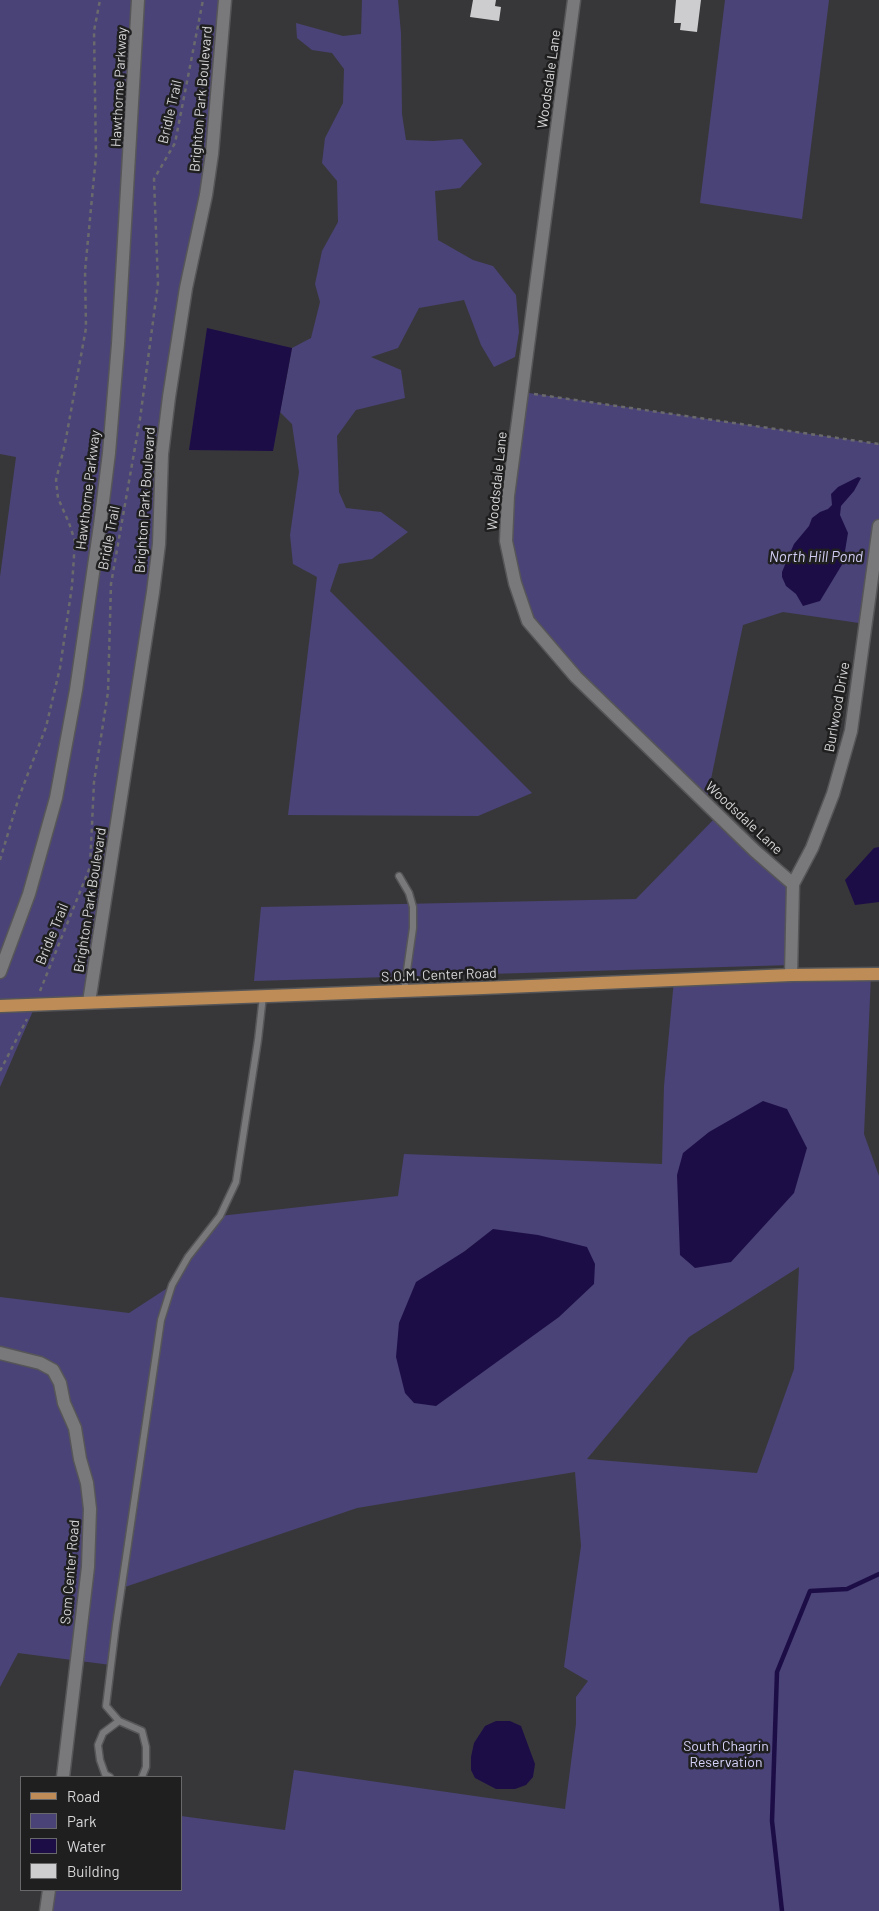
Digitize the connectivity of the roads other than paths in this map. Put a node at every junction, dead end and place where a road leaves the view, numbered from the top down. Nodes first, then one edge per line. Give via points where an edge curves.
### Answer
1 (138, 0) edge
2 (225, 0) edge
3 (574, 0) edge
4 (879, 526) edge
5 (399, 876) dead end
6 (794, 884) junction
7 (0, 972) edge
8 (879, 974) edge
9 (791, 975) junction
10 (404, 991) junction
11 (263, 996) junction
12 (89, 1002) junction
13 (0, 1006) edge
14 (0, 1353) edge
15 (119, 1721) junction
16 (63, 1776) edge
17 (108, 1776) edge
18 (142, 1776) edge
19 (49, 1891) edge
20 (46, 1911) edge

1 - 7 street, Hawthorne Parkway via 109,453 86,626 65,753 45,840
2 - 12 street, Brighton Park Boulevard via 212,154 186,288 162,454 159,544 153,592
3 - 6 street, Woodsdale Lane via 508,496 506,541 515,583 528,621 576,677 755,851
4 - 6 street, Burlwood Drive via 851,731 830,802
5 - 10 lane via 413,907
6 - 9 street
8 - 9 main road, S.O.M. Center Road
9 - 10 main road, S.O.M. Center Road
10 - 11 main road, S.O.M. Center Road
11 - 12 main road, S.O.M. Center Road
11 - 15 lane via 236,1182 220,1216 188,1257 172,1285 161,1320 106,1706
12 - 13 main road, S.O.M. Center Road
14 - 16 street, Som Center Road via 40,1363 53,1370 75,1428 87,1483 90,1509 88,1567
15 - 17 lane via 103,1733 98,1745 100,1760
15 - 18 lane via 142,1731 146,1747
19 - 20 street

